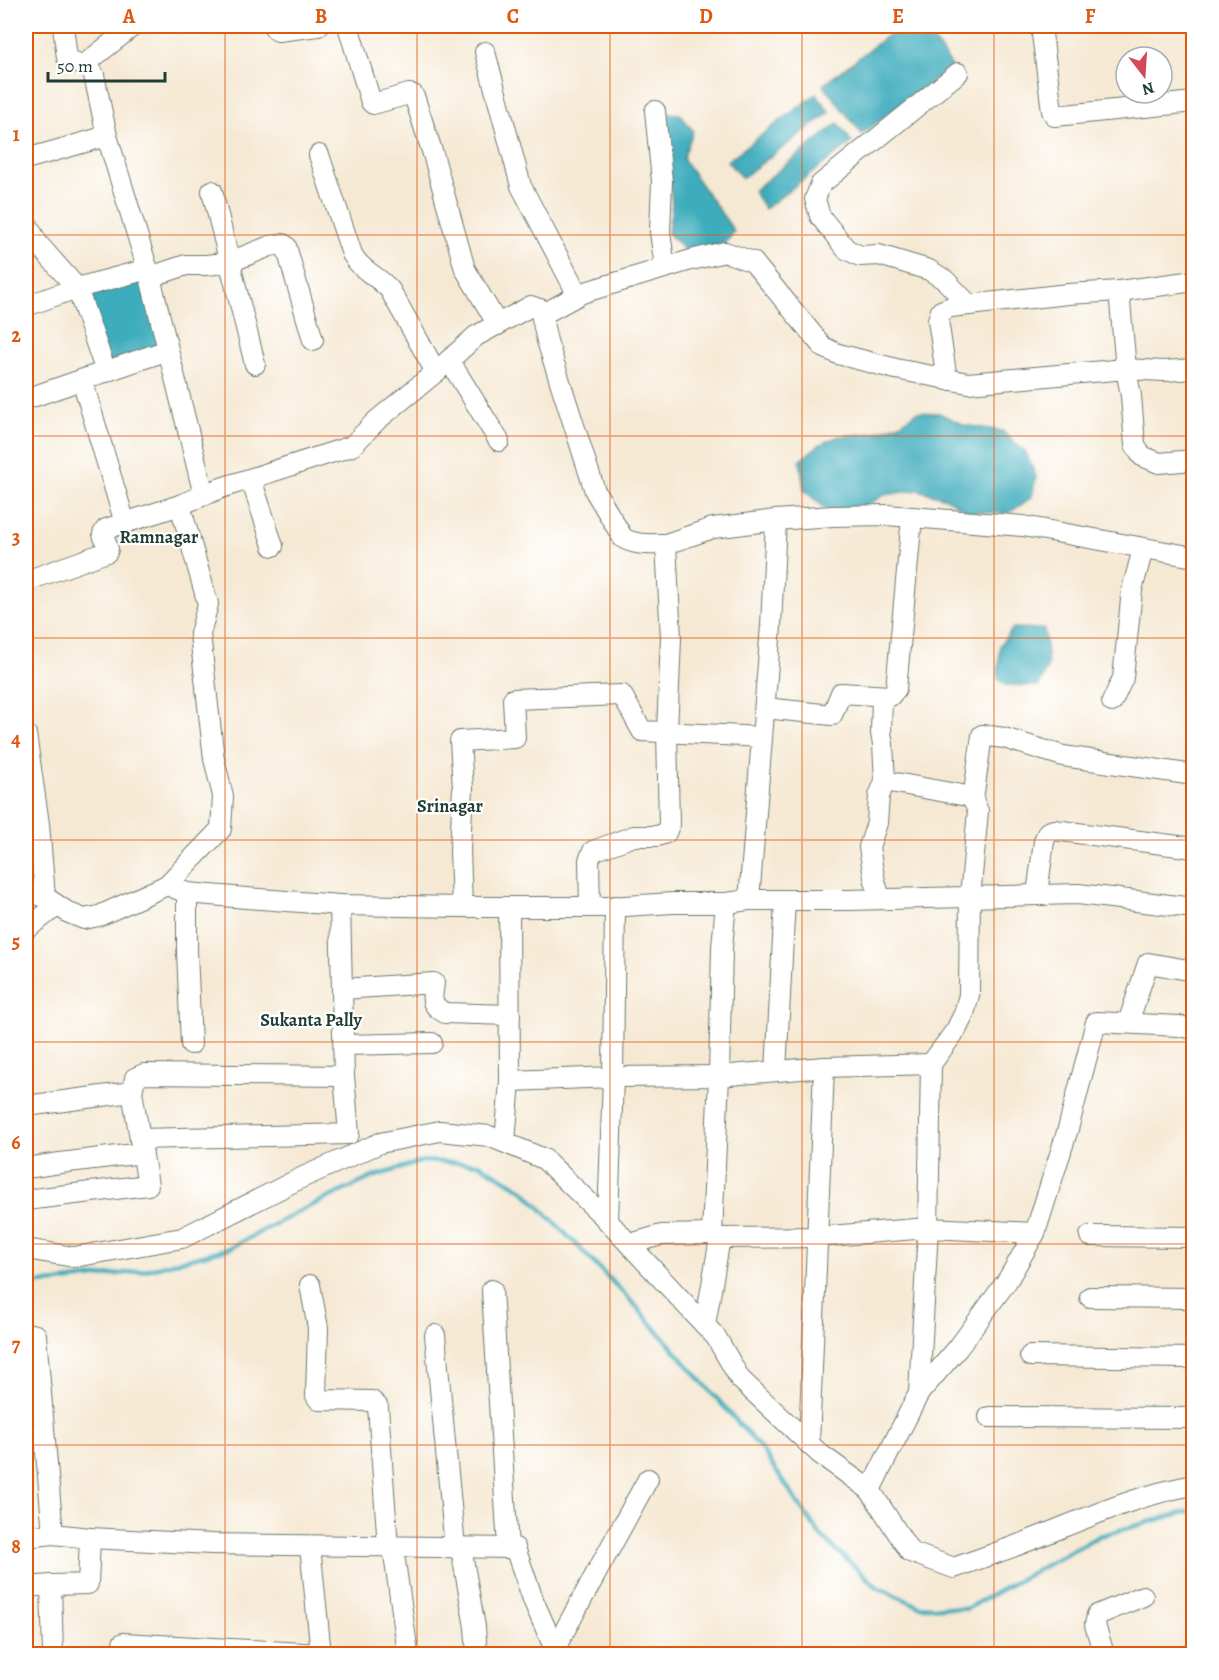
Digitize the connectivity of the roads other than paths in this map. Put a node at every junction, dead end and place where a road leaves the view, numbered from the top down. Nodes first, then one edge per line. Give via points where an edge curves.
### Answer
1 (63, 26) edge
2 (133, 26) edge
3 (273, 26) edge
4 (318, 26) edge
5 (348, 26) edge
6 (1041, 26) edge
7 (485, 52) dead end
8 (85, 64) junction
9 (958, 73) dead end
10 (1194, 102) edge
11 (655, 111) dead end
12 (107, 136) junction
13 (319, 155) dead end
14 (26, 159) edge
15 (212, 191) dead end
16 (26, 222) edge
17 (230, 262) junction
18 (665, 268) junction
19 (149, 273) junction
20 (1194, 281) edge
21 (77, 288) junction
22 (1119, 291) junction
23 (578, 296) junction
24 (969, 305) junction
25 (26, 306) edge
26 (540, 309) junction
27 (498, 325) junction
28 (313, 340) dead end
29 (168, 350) junction
30 (255, 364) dead end
31 (443, 366) junction
32 (1126, 369) junction
33 (1194, 369) edge
34 (106, 372) junction
35 (82, 380) junction
36 (947, 380) junction
37 (26, 399) edge
38 (499, 441) dead end
39 (1194, 460) edge
40 (251, 479) junction
41 (204, 495) junction
42 (180, 505) junction
43 (912, 517) junction
44 (776, 520) junction
45 (125, 523) junction
46 (666, 544) junction
47 (273, 546) dead end
48 (1143, 549) junction
49 (1194, 557) edge
50 (26, 581) edge
51 (882, 696) junction
52 (1112, 702) dead end
53 (765, 708) junction
54 (667, 732) junction
55 (26, 734) edge
56 (762, 737) junction
57 (1194, 775) edge
58 (885, 782) junction
59 (973, 800) junction
60 (1194, 848) edge
61 (167, 885) junction
62 (26, 891) edge
63 (187, 893) junction
64 (1037, 894) junction
65 (970, 897) junction
66 (880, 898) junction
67 (749, 900) junction
68 (785, 900) junction
69 (726, 903) junction
70 (340, 905) junction
71 (58, 906) junction
72 (615, 906) junction
73 (510, 907) junction
74 (590, 907) junction
75 (462, 908) junction
76 (1194, 908) edge
77 (26, 929) edge
78 (1194, 971) edge
79 (342, 989) junction
80 (510, 1016) junction
81 (1128, 1023) junction
82 (1194, 1029) edge
83 (432, 1043) dead end
84 (191, 1044) dead end
85 (344, 1046) junction
86 (931, 1064) junction
87 (824, 1067) junction
88 (776, 1071) junction
89 (344, 1076) junction
90 (719, 1076) junction
91 (613, 1077) junction
92 (510, 1081) junction
93 (132, 1092) junction
94 (26, 1106) edge
95 (505, 1142) junction
96 (141, 1146) junction
97 (26, 1168) edge
98 (26, 1200) edge
99 (608, 1221) junction
100 (928, 1228) junction
101 (1035, 1233) junction
102 (716, 1236) junction
103 (1090, 1236) dead end
104 (817, 1237) junction
105 (1194, 1237) edge
106 (630, 1244) junction
107 (26, 1249) edge
108 (310, 1285) dead end
109 (492, 1290) dead end
110 (1090, 1297) dead end
111 (1194, 1298) edge
112 (705, 1325) junction
113 (26, 1333) edge
114 (435, 1335) dead end
115 (1030, 1356) dead end
116 (1194, 1359) edge
117 (919, 1393) junction
118 (988, 1417) dead end
119 (1194, 1418) edge
120 (809, 1444) junction
121 (648, 1479) dead end
122 (1194, 1485) edge
123 (870, 1490) junction
124 (53, 1534) junction
125 (26, 1537) edge
126 (90, 1538) junction
127 (310, 1546) junction
128 (390, 1547) junction
129 (458, 1548) junction
130 (508, 1548) junction
131 (51, 1585) junction
132 (26, 1587) edge
133 (1143, 1596) dead end
134 (123, 1643) dead end
135 (555, 1652) edge
136 (53, 1654) edge
137 (321, 1654) edge
138 (408, 1654) edge
139 (477, 1654) edge
140 (1104, 1654) edge

1 - 8 street via 67,58
2 - 8 street
3 - 4 street via 278,31
5 - 27 street via 371,102 413,95 465,269
6 - 10 street via 1055,116
7 - 23 street via 521,186
8 - 12 street via 94,75
9 - 24 street via 821,184 815,200 820,216 846,249 860,256 879,255 929,270 945,280
11 - 18 street
12 - 14 street
12 - 19 street
13 - 31 street via 357,264 390,290
15 - 17 street
16 - 21 street via 38,244
17 - 19 street
17 - 28 street via 270,246 286,246
17 - 30 street
18 - 23 street
18 - 36 street via 725,252 753,261 820,343 850,357
19 - 21 street
19 - 29 street
20 - 22 street
21 - 25 street
21 - 34 street
22 - 24 street
22 - 32 street
23 - 26 street via 547,312
24 - 36 street via 941,311 938,320
26 - 27 street via 531,306
26 - 46 street via 595,491 623,538 639,544
27 - 31 street via 476,336
29 - 34 street
29 - 41 street
31 - 38 street
31 - 40 street via 352,446
32 - 33 street
32 - 36 street via 968,383
32 - 39 street via 1135,445 1142,456 1159,462
34 - 35 street
35 - 37 street
35 - 45 street
40 - 41 street
40 - 47 street
41 - 42 street
42 - 45 street
42 - 61 street via 208,604 200,634 213,750 222,793 221,829
43 - 44 street
43 - 48 street via 1023,526
43 - 51 street via 896,689 890,696
44 - 46 street via 713,528
44 - 53 street
45 - 50 street via 103,531 108,549 104,554
46 - 54 street via 671,638
48 - 49 street
48 - 52 street via 1132,590 1123,678
51 - 53 street via 841,693 832,715
51 - 58 street via 880,733
53 - 56 street
54 - 56 street
54 - 74 street via 666,833 634,836 593,851 589,860
54 - 75 street via 642,731 622,695 513,699 515,738 460,741
55 - 71 street via 39,824
56 - 67 street
57 - 59 street via 1063,756 982,735
58 - 59 street
58 - 66 street via 869,847
59 - 65 street via 978,811
60 - 64 street via 1054,830 1048,832 1044,841
61 - 63 street
61 - 71 street via 84,919
62 - 71 street
63 - 70 street
63 - 84 street
64 - 65 street
64 - 76 street via 1078,894
65 - 66 street
65 - 86 street via 969,995 956,1030
66 - 68 street
67 - 68 street
67 - 69 street
68 - 88 street
69 - 72 street
69 - 90 street
70 - 75 street
70 - 79 street
71 - 77 street
72 - 74 street
72 - 91 street
73 - 74 street
73 - 75 street
73 - 80 street
78 - 81 street via 1148,963
79 - 80 street via 434,983 432,999 436,1008 445,1013
79 - 85 street
80 - 92 street
81 - 82 street
81 - 101 street via 1096,1022
83 - 85 street
85 - 89 street
86 - 87 street
86 - 100 street
87 - 88 street
87 - 104 street
88 - 90 street
89 - 93 street via 144,1074 135,1078
89 - 96 street via 349,1134
90 - 91 street
90 - 102 street
91 - 92 street
91 - 99 street
92 - 95 street
93 - 94 street
93 - 96 street
95 - 99 street via 544,1159
95 - 107 street via 489,1136 440,1131 380,1143 182,1238 74,1257
96 - 97 street
96 - 98 street via 148,1185
99 - 106 street
100 - 101 street
100 - 104 street
100 - 117 street
101 - 117 street via 1000,1291
102 - 104 street
102 - 106 street via 661,1235
102 - 112 street
103 - 105 street
104 - 120 street
106 - 112 street
108 - 128 street via 318,1328 316,1396 319,1400 372,1401 378,1407
109 - 130 street
110 - 111 street
112 - 120 street via 740,1379
113 - 124 street via 36,1335
114 - 129 street
115 - 116 street
117 - 123 street
118 - 119 street
120 - 123 street
121 - 135 street
122 - 123 street via 1166,1490 1092,1515 954,1568 910,1552
124 - 125 street
124 - 126 street
126 - 127 street
126 - 131 street via 88,1584
127 - 128 street
127 - 137 street
128 - 129 street
128 - 138 street
129 - 130 street
129 - 139 street
130 - 135 street via 515,1548
131 - 132 street
131 - 136 street
133 - 140 street via 1097,1615 1095,1625
134 - 137 street

